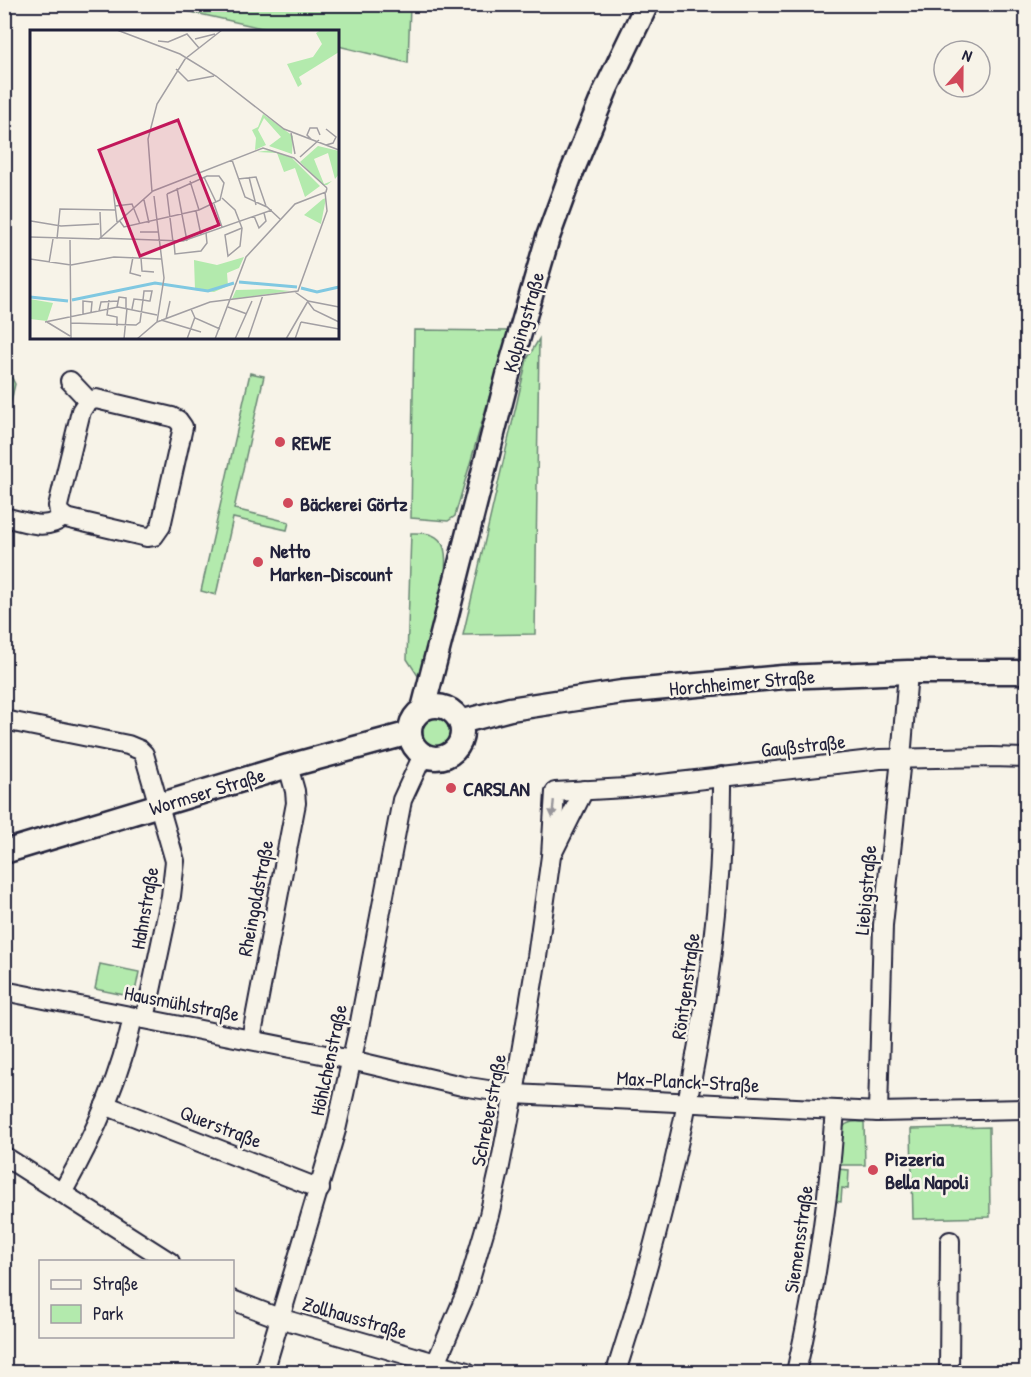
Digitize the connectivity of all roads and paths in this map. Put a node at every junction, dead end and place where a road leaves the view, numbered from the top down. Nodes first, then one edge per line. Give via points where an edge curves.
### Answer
1 (647, 4) edge
2 (70, 381) dead end
3 (88, 401) junction
4 (4, 517) edge
5 (63, 517) junction
6 (439, 653) junction
7 (908, 672) junction
8 (1026, 672) edge
9 (423, 709) junction
10 (454, 715) junction
11 (4, 720) edge
12 (410, 733) junction
13 (423, 755) junction
14 (1026, 758) edge
15 (901, 759) junction
16 (288, 766) junction
17 (722, 776) junction
18 (584, 790) junction
19 (160, 806) junction
20 (4, 852) edge
21 (551, 856) junction
22 (4, 991) edge
23 (139, 1018) junction
24 (251, 1039) junction
25 (351, 1060) junction
26 (514, 1094) junction
27 (687, 1103) junction
28 (105, 1105) junction
29 (1026, 1109) edge
30 (835, 1110) junction
31 (879, 1112) junction
32 (4, 1156) edge
33 (320, 1189) junction
34 (62, 1193) junction
35 (950, 1240) dead end
36 (167, 1260) edge
37 (234, 1301) edge
38 (279, 1318) junction
39 (452, 1369) edge
40 (264, 1372) edge
41 (616, 1372) edge
42 (796, 1372) edge
43 (949, 1372) edge

1 - 6 main road, Kolpingstraße via 606,89 548,237 503,392
2 - 3 street
3 - 5 street via 81,411 58,506
3 - 5 street via 96,399 175,418 183,427 181,438 161,526 154,536
4 - 5 street via 44,526
6 - 9 main road, Kolpingstraße
6 - 10 main road, Kolpingstraße via 441,691
7 - 8 main road, Horchheimer Straße
7 - 10 main road, Horchheimer Straße via 789,676 622,692
7 - 15 street, Liebigstraße
9 - 10 main road via 437,705
9 - 12 main road via 413,719
10 - 13 main road via 462,737 453,752 436,758
11 - 19 street, Hahnstraße via 140,750
12 - 13 main road
12 - 16 main road, Wormser Straße
13 - 25 street, Höhlchenstraße via 402,800
14 - 15 street, Gaußstraße
15 - 17 street, Gaußstraße
15 - 31 street, Liebigstraße via 883,925
16 - 19 main road, Wormser Straße
16 - 24 street, Rheingoldstraße via 296,803
17 - 18 street, Gaußstraße
17 - 27 street, Röntgenstraße via 716,928
18 - 21 street, Schreberstraße
18 -> 21 street, Schreberstraße via 555,792
19 - 20 main road, Wormser Straße
19 - 23 street, Hahnstraße via 175,861 171,896
21 - 26 street, Schreberstraße
22 - 23 street, Hausmühlstraße
23 - 24 street, Hausmühlstraße
23 - 28 street, Hahnstraße
24 - 25 street, Hausmühlstraße
25 - 26 street, Max-Planck-Straße
25 - 33 street, Höhlchenstraße
26 - 27 street, Max-Planck-Straße
26 - 39 street, Schreberstraße via 494,1193 466,1293
27 - 30 street, Max-Planck-Straße
27 - 41 street, Röntgenstraße via 653,1249
28 - 33 street, Querstraße
28 - 34 street, Hahnstraße
29 - 31 street, Max-Planck-Straße
30 - 31 street, Max-Planck-Straße
30 - 42 street, Siemensstraße via 821,1248
32 - 34 street
33 - 38 street, Höhlchenstraße
34 - 36 street
35 - 43 street
37 - 38 street, Zollhausstraße
38 - 39 street, Zollhausstraße
38 - 40 street, Höhlchenstraße

